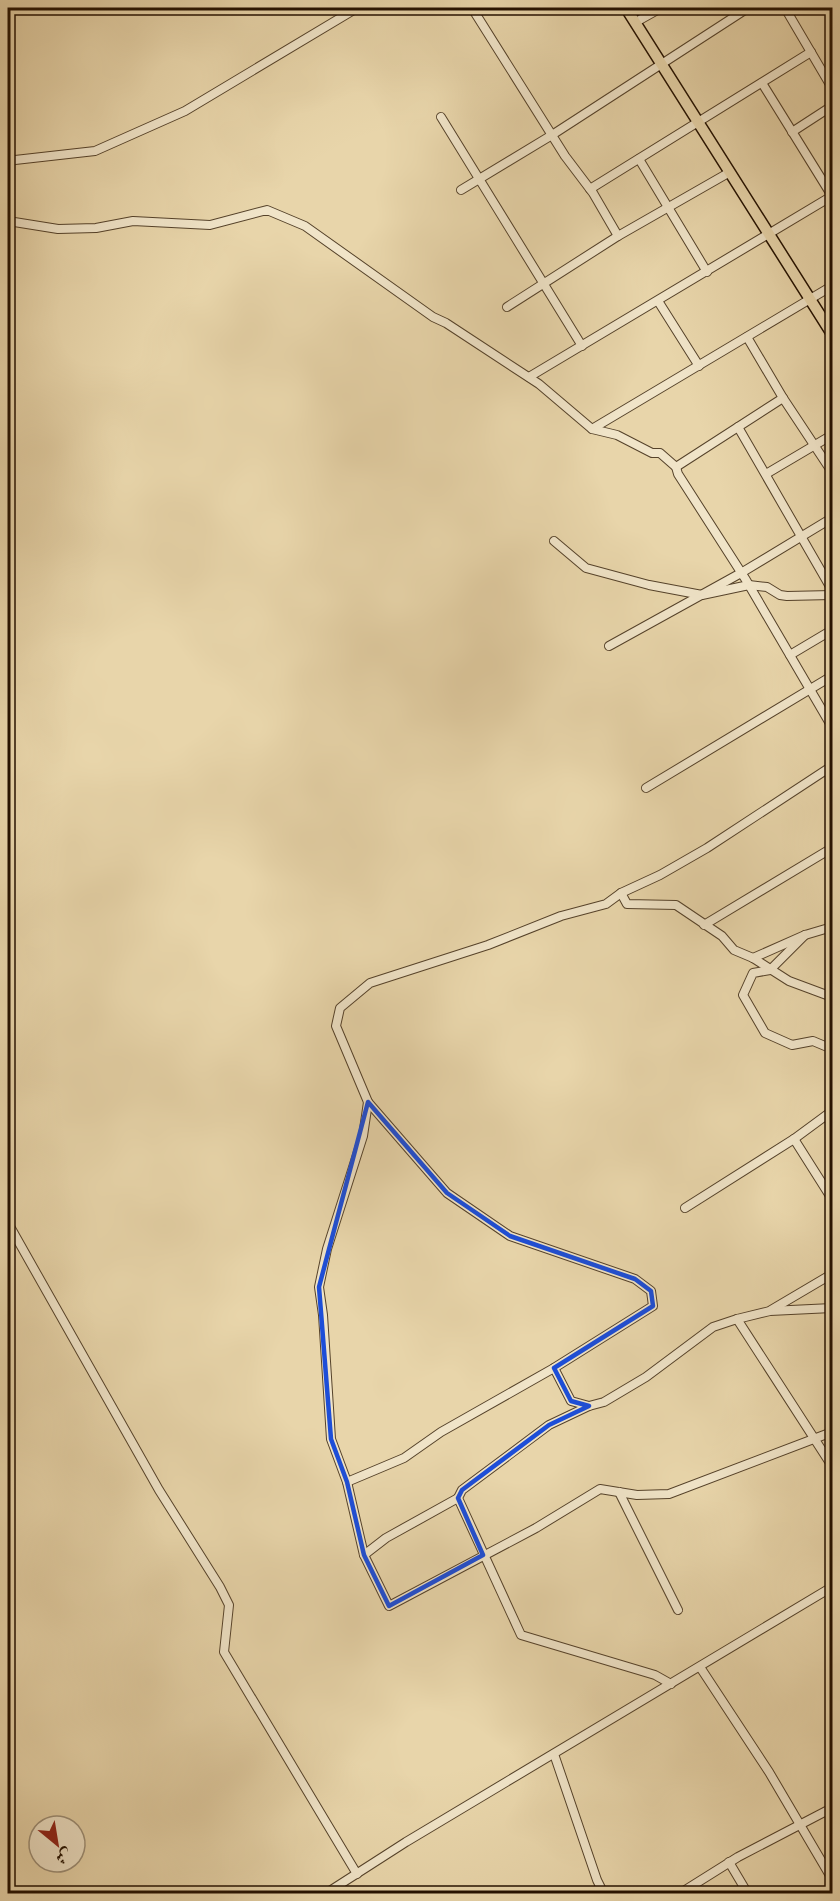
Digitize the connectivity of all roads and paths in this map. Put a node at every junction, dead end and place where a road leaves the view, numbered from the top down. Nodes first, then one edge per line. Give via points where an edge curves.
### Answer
1 (357, 8) edge
2 (472, 8) edge
3 (627, 8) edge
4 (662, 8) edge
5 (748, 8) edge
6 (785, 8) edge
7 (636, 22) junction
8 (811, 52) junction
9 (661, 62) junction
10 (762, 83) junction
11 (832, 88) edge
12 (832, 106) edge
13 (441, 117) dead end
14 (699, 122) junction
15 (792, 132) junction
16 (552, 135) junction
17 (639, 159) junction
18 (8, 163) edge
19 (730, 172) junction
20 (479, 179) junction
21 (590, 189) junction
22 (461, 190) dead end
23 (832, 196) edge
24 (668, 207) junction
25 (8, 221) edge
26 (769, 234) junction
27 (618, 236) junction
28 (707, 272) junction
29 (544, 283) junction
30 (832, 286) edge
31 (811, 300) junction
32 (658, 301) junction
33 (507, 308) dead end
34 (832, 334) edge
35 (747, 338) junction
36 (582, 346) junction
37 (699, 366) junction
38 (529, 377) junction
39 (783, 398) junction
40 (738, 427) junction
41 (592, 429) junction
42 (832, 435) edge
43 (816, 445) junction
44 (676, 467) junction
45 (830, 470) dead end
46 (766, 474) junction
47 (832, 518) edge
48 (802, 537) junction
49 (554, 541) dead end
50 (741, 573) junction
51 (748, 585) junction
52 (832, 592) edge
53 (702, 595) junction
54 (832, 630) edge
55 (609, 646) dead end
56 (790, 655) junction
57 (832, 676) edge
58 (810, 689) junction
59 (832, 727) edge
60 (832, 766) edge
61 (646, 788) dead end
62 (832, 848) edge
63 (621, 893) junction
64 (704, 925) junction
65 (832, 927) edge
66 (805, 935) junction
67 (753, 958) junction
68 (770, 970) junction
69 (832, 998) edge
70 (832, 1049) edge
71 (368, 1102) junction
72 (832, 1111) edge
73 (794, 1139) junction
74 (832, 1199) edge
75 (685, 1208) dead end
76 (8, 1223) edge
77 (832, 1274) edge
78 (832, 1308) edge
79 (770, 1311) junction
80 (737, 1319) junction
81 (554, 1368) junction
82 (589, 1406) junction
83 (832, 1432) edge
84 (816, 1438) junction
85 (832, 1466) edge
86 (347, 1482) junction
87 (619, 1492) junction
88 (458, 1498) junction
89 (364, 1555) junction
90 (483, 1555) junction
91 (832, 1587) edge
92 (678, 1610) dead end
93 (700, 1667) junction
94 (671, 1684) junction
95 (554, 1754) junction
96 (832, 1808) edge
97 (801, 1824) junction
98 (729, 1862) junction
99 (357, 1874) junction
100 (832, 1879) edge
101 (325, 1893) edge
102 (604, 1893) edge
103 (679, 1893) edge
104 (748, 1893) edge

1 - 18 street via 185,111 95,151
2 - 16 street
3 - 7 main road
4 - 7 street
5 - 9 street
6 - 8 street
7 - 9 main road
8 - 10 street
8 - 11 street
9 - 14 main road
9 - 16 street
10 - 14 street
10 - 15 street
12 - 15 street
13 - 20 street
14 - 17 street
14 - 19 main road
15 - 23 street
16 - 20 street
16 - 21 street
17 - 21 street
17 - 24 street
19 - 24 street
19 - 26 main road
20 - 22 street
20 - 29 street
21 - 27 street
23 - 26 street
24 - 27 street
24 - 28 street
25 - 38 street via 58,229 96,228 133,221 210,225 267,210 305,226 433,317
26 - 28 street
26 - 31 main road
27 - 29 street
28 - 32 street
29 - 33 street
29 - 36 street
30 - 31 street
31 - 34 main road
31 - 35 street
32 - 36 street
32 - 37 street
35 - 37 street
35 - 39 street
36 - 38 street
37 - 41 street
38 - 41 street
39 - 40 street
39 - 43 street
40 - 44 street
40 - 46 street
41 - 44 street via 660,453
42 - 43 street
43 - 45 street
43 - 46 street
44 - 50 street
46 - 48 street
47 - 48 street
48 - 50 street
48 - 52 street
49 - 53 street via 586,568
50 - 51 street
50 - 53 street
51 - 52 street via 767,587 788,596
51 - 53 street
51 - 56 street
53 - 55 street
54 - 56 street
56 - 58 street
57 - 58 street
58 - 59 street
58 - 61 street
60 - 63 street via 707,848
62 - 64 street
63 - 64 street via 627,904 676,905
63 - 71 street via 606,904 370,983 340,1008 336,1026
64 - 67 street via 722,936 734,950
65 - 66 street
66 - 67 street
66 - 68 street
67 - 68 street
68 - 69 street
68 - 70 street via 753,973 743,995 765,1033 792,1045 813,1041
71 - 81 street via 447,1193 510,1236 635,1279 651,1291 653,1306
71 - 86 street via 363,1136 327,1248 319,1287 331,1439
72 - 73 street
73 - 74 street
73 - 75 street
76 - 99 street via 159,1490 220,1587 229,1605 224,1652
77 - 79 street
78 - 79 street
79 - 80 street
80 - 82 street via 713,1328 646,1377 604,1402
80 - 84 street
81 - 82 street via 571,1401
81 - 86 street via 441,1432 404,1458
82 - 88 street via 549,1425 462,1490
83 - 84 street
84 - 85 street
84 - 87 street via 669,1494
86 - 89 street
87 - 90 street via 600,1489
87 - 92 street
88 - 89 street via 386,1538
88 - 90 street
89 - 90 street via 389,1606
90 - 94 street via 521,1635 654,1675
91 - 93 street
93 - 94 street
93 - 97 street
94 - 95 street
95 - 99 street
95 - 102 street
96 - 97 street
97 - 98 street
97 - 100 street
98 - 103 street
98 - 104 street
99 - 101 street

